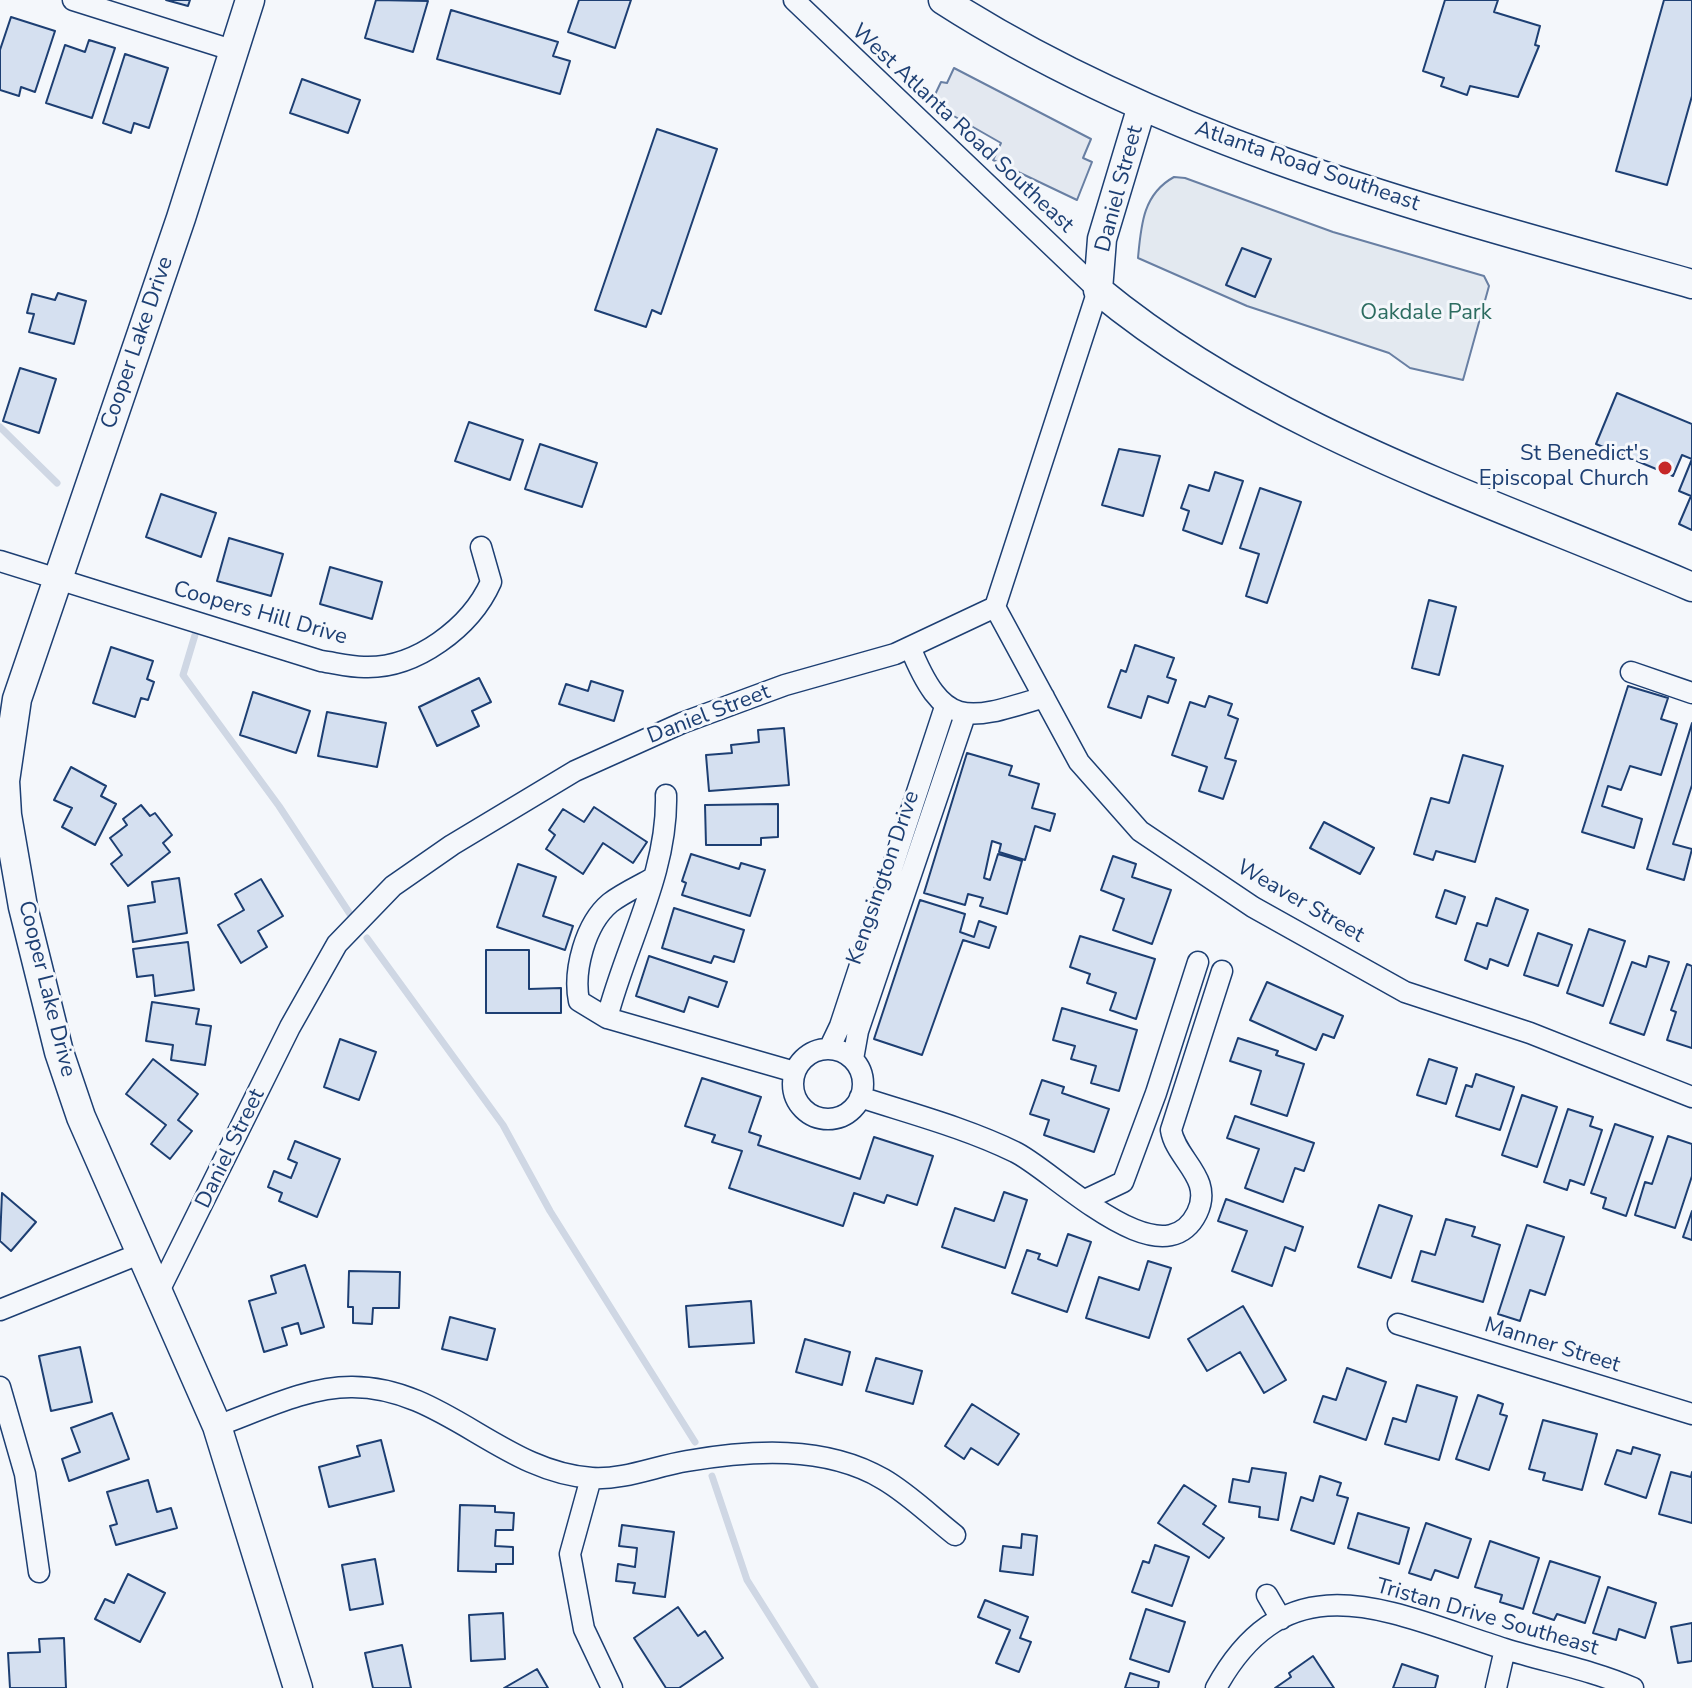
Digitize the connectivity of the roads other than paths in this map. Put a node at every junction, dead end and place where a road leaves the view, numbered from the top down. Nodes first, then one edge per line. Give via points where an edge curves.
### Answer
1 (73, 0) edge
2 (250, 0) edge
3 (794, 0) edge
4 (943, 0) edge
5 (235, 51) junction
6 (1142, 106) junction
7 (1692, 284) edge
8 (1098, 290) junction
9 (481, 547) dead end
10 (0, 561) edge
11 (57, 576) junction
12 (1692, 587) edge
13 (995, 607) junction
14 (910, 647) junction
15 (1631, 672) dead end
16 (1692, 693) edge
17 (1044, 697) junction
18 (945, 707) junction
19 (965, 715) junction
20 (3, 780) edge
21 (666, 795) dead end
22 (653, 878) junction
23 (607, 1018) junction
24 (829, 1049) junction
25 (853, 1059) junction
26 (795, 1072) junction
27 (860, 1097) junction
28 (1692, 1097) edge
29 (1085, 1200) junction
30 (139, 1254) junction
31 (159, 1291) junction
32 (0, 1310) edge
33 (1398, 1324) dead end
34 (0, 1387) edge
35 (1692, 1414) edge
36 (217, 1426) junction
37 (591, 1478) junction
38 (955, 1535) dead end
39 (39, 1572) dead end
40 (1267, 1595) dead end
41 (1281, 1619) junction
42 (1505, 1649) junction
43 (298, 1688) edge
44 (612, 1688) edge
45 (1216, 1688) edge
46 (1496, 1688) edge
47 (1633, 1688) edge

1 - 5 street
2 - 5 street, Cooper Lake Drive
3 - 8 street, West Atlanta Road Southeast
4 - 6 street, Atlanta Road Southeast via 1044,59
5 - 11 street, Cooper Lake Drive
6 - 7 street, Atlanta Road Southeast via 1277,160 1424,208
6 - 8 street, Daniel Street via 1102,239
8 - 12 street via 1190,360 1285,412
8 - 13 street, Daniel Street
9 - 11 street, Coopers Hill Drive via 491,582 481,605 449,636 403,660 367,668 321,661
10 - 11 street, Coopers Hill Drive
11 - 20 street, Cooper Lake Drive via 17,699
13 - 14 street, Daniel Street
13 - 17 street, Weaver Street
14 - 18 street via 926,685
14 - 31 street, Daniel Street via 711,712 575,771 393,886 337,944
15 - 16 street
17 - 19 street via 997,712
17 - 28 street, Weaver Street via 1079,762 1140,831 1253,907 1405,992 1530,1033
18 - 19 street
18 - 24 street, Kengsington Drive
19 - 25 street, Kengsington Drive
20 - 30 street, Cooper Lake Drive via 11,847 59,1052
21 - 22 street via 666,822
22 - 23 street
22 - 23 street via 609,904 585,945 576,984 579,1001
23 - 26 street
24 - 25 street
24 - 26 street via 810,1054
25 - 27 street via 862,1074
26 - 27 street via 796,1100 812,1116 842,1116
27 - 29 street via 1018,1153
29 - 29 street via 1123,1182 1156,1093 1192,960 1230,972 1171,1130 1173,1142 1200,1183 1196,1214 1184,1229 1150,1234 1114,1223
30 - 31 street, Cooper Lake Drive
30 - 32 street
31 - 36 street, Cooper Lake Drive
33 - 35 street, Manner Street
34 - 39 street via 25,1474
36 - 37 street via 320,1390 384,1390 442,1410 518,1459
36 - 43 street, Cooper Lake Drive
37 - 38 street via 771,1452 833,1458 883,1479
37 - 44 street via 570,1554 584,1629
40 - 41 street
41 - 42 street, Tristan Drive Southeast via 1307,1606 1345,1603
41 - 45 street, Tristan Drive Southeast via 1255,1635
42 - 46 street
42 - 47 street, Tristan Drive Southeast

